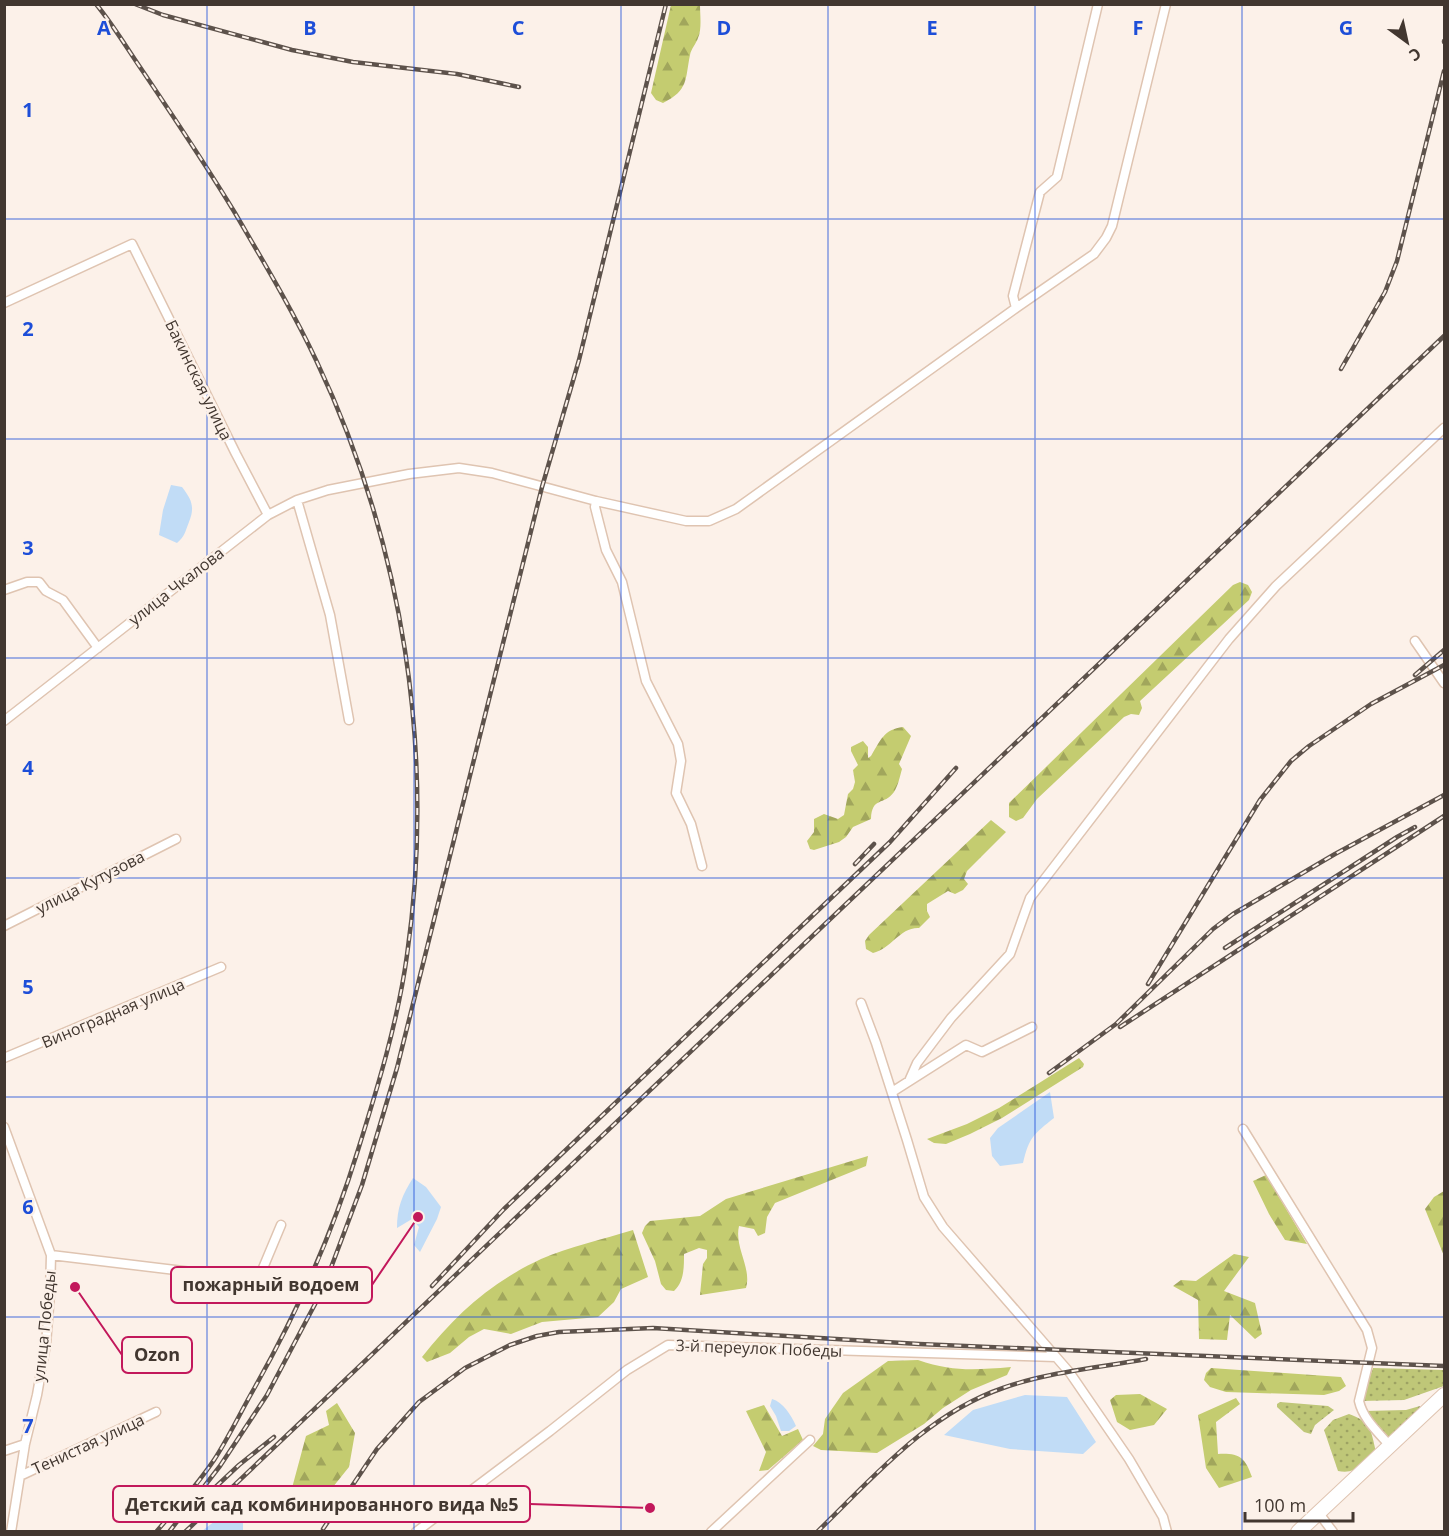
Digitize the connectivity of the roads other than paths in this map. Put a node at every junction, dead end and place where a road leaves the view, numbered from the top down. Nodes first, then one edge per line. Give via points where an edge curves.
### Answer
1 (1098, 4) edge
2 (1166, 4) edge
3 (4, 303) edge
4 (1016, 308) junction
5 (1444, 428) edge
6 (297, 500) junction
7 (596, 501) junction
8 (268, 515) junction
9 (4, 591) edge
10 (1415, 641) dead end
11 (98, 648) junction
12 (1444, 683) edge
13 (349, 720) dead end
14 (4, 721) edge
15 (176, 839) dead end
16 (702, 866) dead end
17 (4, 926) edge
18 (221, 967) dead end
19 (861, 1003) dead end
20 (1032, 1027) dead end
21 (4, 1058) edge
22 (909, 1082) junction
23 (892, 1092) junction
24 (4, 1126) edge
25 (1243, 1129) dead end
26 (281, 1225) dead end
27 (51, 1255) junction
28 (1056, 1357) junction
29 (1444, 1395) edge
30 (156, 1412) dead end
31 (810, 1440) dead end
32 (25, 1444) junction
33 (1390, 1446) junction
34 (4, 1451) edge
35 (20, 1476) junction
36 (1318, 1512) junction
37 (11, 1532) edge
38 (416, 1532) edge
39 (711, 1532) edge
40 (1167, 1532) edge
41 (1298, 1532) edge
42 (1333, 1532) edge

1 - 4 street via 1057,177 1040,192 1013,296
2 - 4 street, улица Чкалова via 1112,226 1094,254
3 - 8 street, Бакинская улица via 132,243
4 - 7 street, улица Чкалова via 719,519 686,521
5 - 22 street via 1276,586 1229,639 1030,898 1010,954 951,1018 917,1063
6 - 7 street, улица Чкалова via 364,482 459,468
6 - 8 street, улица Чкалова
6 - 13 street via 330,615
7 - 16 street via 606,550 622,582 646,681 678,744 681,761 676,793 691,824
8 - 11 street, улица Чкалова
9 - 11 street via 39,582 63,600
10 - 12 street
11 - 14 street, улица Чкалова
15 - 17 street, улица Кутузова
18 - 21 street, Виноградная улица
19 - 23 street
20 - 22 street via 982,1052 966,1045
22 - 23 street
23 - 28 street via 924,1197 943,1227
24 - 27 street, улица Победы
25 - 33 street via 1367,1330 1372,1348 1359,1401 1369,1422
26 - 27 street via 258,1280
27 - 32 street, улица Победы via 46,1344
28 - 38 street, 3-й переулок Победы via 668,1345 627,1370
28 - 40 street via 1129,1458
29 - 33 highway
30 - 35 street, Тенистая улица
31 - 39 street
32 - 34 street
32 - 35 street, улица Победы
33 - 36 highway
35 - 37 street, улица Победы
36 - 41 highway
36 - 42 street

